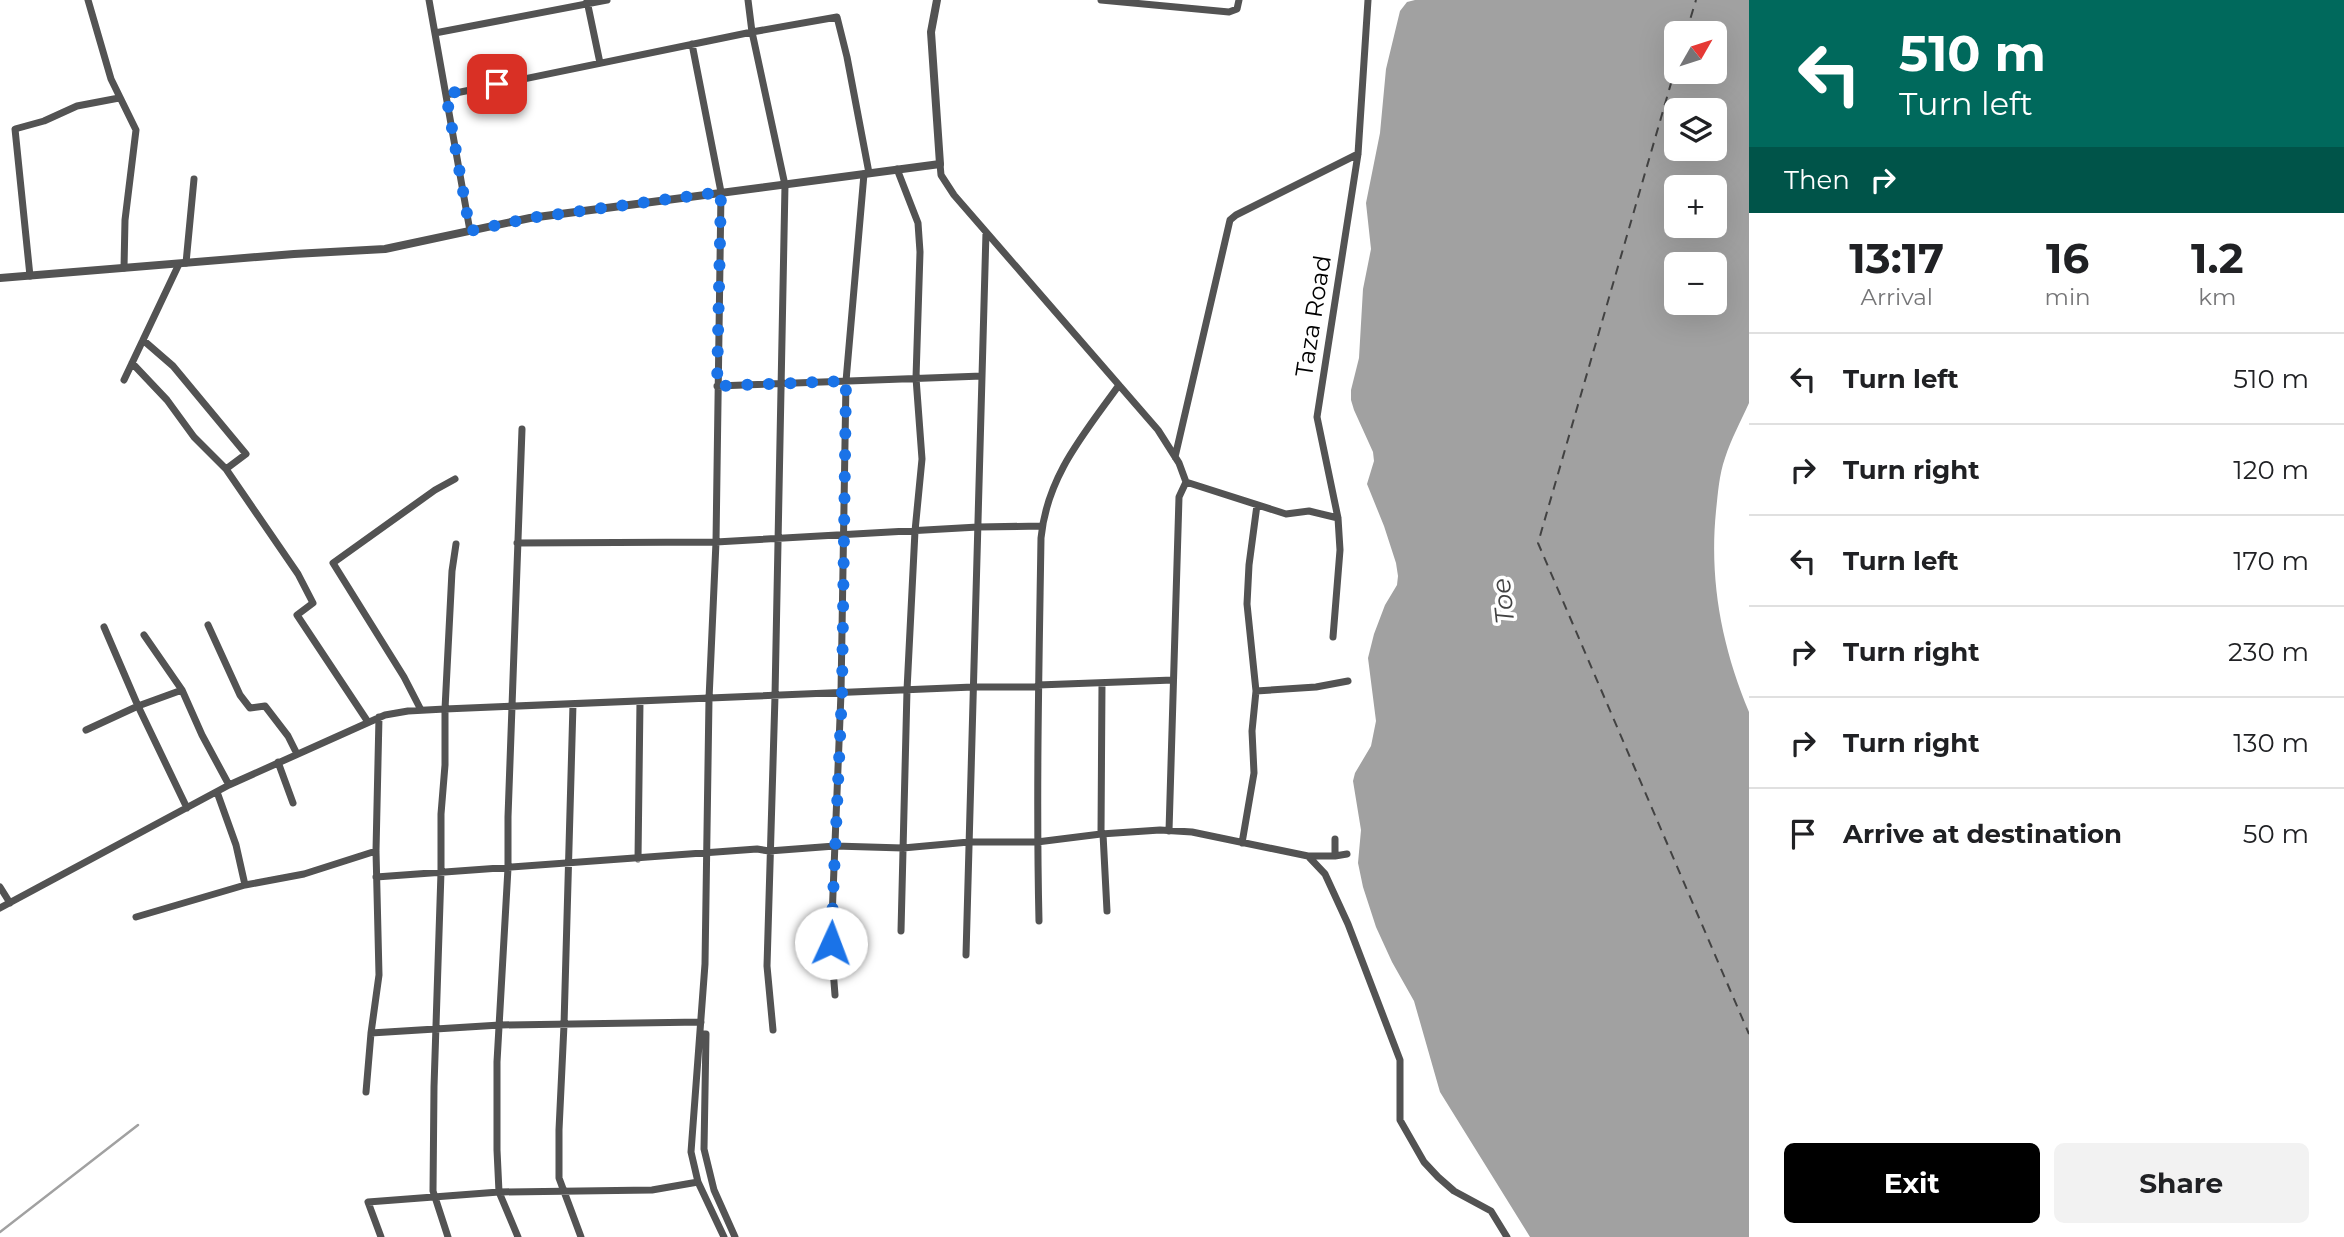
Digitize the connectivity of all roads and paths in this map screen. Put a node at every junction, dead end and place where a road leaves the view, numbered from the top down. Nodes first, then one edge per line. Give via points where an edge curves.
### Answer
1 (88, 0) edge
2 (429, 0) edge
3 (607, 0) edge
4 (748, 0) edge
5 (937, 0) edge
6 (1101, 0) edge
7 (1239, 0) edge
8 (1368, 0) edge
9 (588, 2) edge
10 (752, 32) junction
11 (435, 33) junction
12 (692, 44) junction
13 (600, 63) junction
14 (446, 94) junction
15 (119, 98) junction
16 (1358, 154) junction
17 (940, 164) junction
18 (897, 169) junction
19 (866, 173) junction
20 (194, 179) dead end
21 (785, 185) junction
22 (721, 192) junction
23 (470, 231) junction
24 (986, 231) junction
25 (183, 263) junction
26 (124, 268) junction
27 (30, 276) junction
28 (0, 278) edge
29 (143, 340) junction
30 (132, 363) junction
31 (982, 376) junction
32 (916, 378) junction
33 (124, 380) dead end
34 (846, 381) junction
35 (782, 383) junction
36 (1119, 385) junction
37 (717, 386) junction
38 (522, 429) dead end
39 (1175, 457) junction
40 (226, 469) junction
41 (455, 479) dead end
42 (1186, 482) junction
43 (1257, 505) junction
44 (1338, 518) junction
45 (1042, 526) junction
46 (978, 527) junction
47 (915, 531) junction
48 (844, 534) junction
49 (778, 538) junction
50 (716, 542) junction
51 (517, 543) junction
52 (456, 544) dead end
53 (208, 625) dead end
54 (104, 626) dead end
55 (144, 635) dead end
56 (1334, 637) dead end
57 (1173, 680) junction
58 (1348, 681) dead end
59 (1102, 683) junction
60 (973, 687) junction
61 (1038, 687) junction
62 (182, 690) junction
63 (908, 690) junction
64 (1256, 691) junction
65 (842, 693) junction
66 (775, 696) junction
67 (709, 699) junction
68 (640, 701) junction
69 (573, 704) junction
70 (138, 706) junction
71 (512, 706) junction
72 (444, 709) junction
73 (421, 710) junction
74 (379, 717) junction
75 (368, 722) junction
76 (86, 730) dead end
77 (297, 754) junction
78 (278, 761) junction
79 (229, 785) junction
80 (217, 792) junction
81 (293, 803) dead end
82 (187, 808) junction
83 (1170, 831) junction
84 (1102, 834) junction
85 (1335, 839) dead end
86 (969, 842) junction
87 (1037, 842) junction
88 (1242, 843) junction
89 (835, 846) junction
90 (903, 848) junction
91 (376, 851) junction
92 (769, 851) junction
93 (707, 853) junction
94 (1347, 854) dead end
95 (1308, 856) junction
96 (1335, 856) junction
97 (638, 859) junction
98 (569, 864) junction
99 (508, 868) junction
100 (441, 873) junction
101 (376, 877) junction
102 (245, 885) junction
103 (0, 887) edge
104 (10, 902) junction
105 (0, 908) edge
106 (1107, 911) dead end
107 (136, 917) dead end
108 (1039, 921) dead end
109 (901, 931) dead end
110 (966, 955) dead end
111 (835, 996) dead end
112 (701, 1022) junction
113 (500, 1025) junction
114 (564, 1025) junction
115 (436, 1029) junction
116 (773, 1030) dead end
117 (371, 1033) junction
118 (700, 1034) junction
119 (366, 1092) dead end
120 (698, 1182) junction
121 (499, 1192) junction
122 (564, 1192) junction
123 (435, 1196) junction
124 (381, 1237) edge
125 (448, 1237) edge
126 (518, 1237) edge
127 (581, 1237) edge
128 (724, 1237) edge
129 (735, 1237) edge
130 (1507, 1237) edge

1 - 15 street
2 - 11 street
3 - 9 street
4 - 10 street
5 - 17 street via 931,32
6 - 7 street via 1229,12 1237,9
8 - 16 street, Taza Road
9 - 11 street
9 - 13 street
10 - 12 street
10 - 19 street via 836,17
10 - 21 street
11 - 14 street
12 - 13 street
12 - 22 street
13 - 14 street
14 - 23 street
15 - 26 street via 136,130
15 - 27 street via 77,106 15,129
16 - 39 street via 1230,220
16 - 44 street, Taza Road via 1317,417
17 - 18 street
17 - 24 street via 941,175 954,195
18 - 19 street
18 - 32 street via 918,223
19 - 21 street
19 - 34 street
20 - 25 street
21 - 22 street
21 - 35 street
22 - 23 street via 530,218
22 - 37 street
23 - 25 street via 385,249
24 - 31 street
24 - 36 street
25 - 26 street
25 - 29 street
26 - 27 street
27 - 28 street
29 - 30 street
29 - 40 street via 173,366 246,454
30 - 33 street
30 - 40 street
31 - 32 street
31 - 46 street
32 - 34 street
32 - 47 street via 922,459
34 - 35 street
34 - 48 street
35 - 37 street
35 - 49 street
36 - 39 street
36 - 45 street via 1067,459
37 - 50 street
38 - 51 street
39 - 42 street
40 - 75 street via 298,574 313,603 297,615
41 - 73 street via 333,563
42 - 43 street
42 - 57 street via 1179,497
43 - 44 street via 1286,514 1309,511
43 - 64 street via 1247,604
44 - 56 street, Taza Road
45 - 46 street
45 - 61 street
46 - 47 street
46 - 60 street
47 - 48 street
47 - 63 street
48 - 49 street
48 - 65 street
49 - 50 street
49 - 66 street
50 - 51 street
50 - 67 street
51 - 71 street
52 - 72 street
53 - 77 street via 240,695 250,708 265,706
54 - 70 street
55 - 62 street
57 - 59 street
57 - 83 street
58 - 64 street
59 - 61 street
59 - 84 street
60 - 61 street
60 - 63 street
60 - 86 street
61 - 87 street
62 - 70 street
62 - 79 street
63 - 65 street
63 - 90 street
64 - 88 street via 1254,774
65 - 66 street
65 - 89 street
66 - 67 street
66 - 92 street
67 - 68 street
67 - 93 street
68 - 69 street
68 - 97 street
69 - 71 street
69 - 98 street
70 - 76 street
70 - 82 street
71 - 72 street
71 - 99 street
72 - 73 street
72 - 100 street
73 - 74 street
74 - 75 street
74 - 91 street
75 - 77 street
77 - 78 street
78 - 79 street
78 - 81 street
79 - 80 street
80 - 82 street
80 - 102 street
82 - 104 street
83 - 84 street
83 - 88 street
84 - 87 street
84 - 106 street
85 - 96 street
86 - 87 street
86 - 90 street
86 - 110 street
87 - 108 street
88 - 95 street
89 - 90 street
89 - 92 street
89 - 111 street via 831,943
90 - 109 street
91 - 101 street
91 - 102 street via 304,874
92 - 93 street
92 - 116 street via 767,966
93 - 97 street
93 - 112 street
94 - 96 street
95 - 96 street
95 - 130 street via 1325,874 1348,924 1400,1060 1400,1119 1424,1162 1454,1191 1491,1211
97 - 98 street
98 - 99 street
98 - 114 street
99 - 100 street
99 - 113 street
100 - 101 street
100 - 115 street
101 - 117 street via 379,975
102 - 107 street
103 - 104 street
104 - 105 street
112 - 114 street
112 - 118 street
113 - 114 street
113 - 115 street
113 - 121 street
114 - 122 street via 559,1130 559,1178
115 - 117 street
115 - 123 street
117 - 119 street
118 - 120 street via 691,1152
118 - 129 street via 706,1034 704,1149 714,1190
120 - 122 street via 652,1190
120 - 128 street
121 - 122 street
121 - 123 street
121 - 126 street
122 - 127 street
123 - 124 street via 368,1202
123 - 125 street

